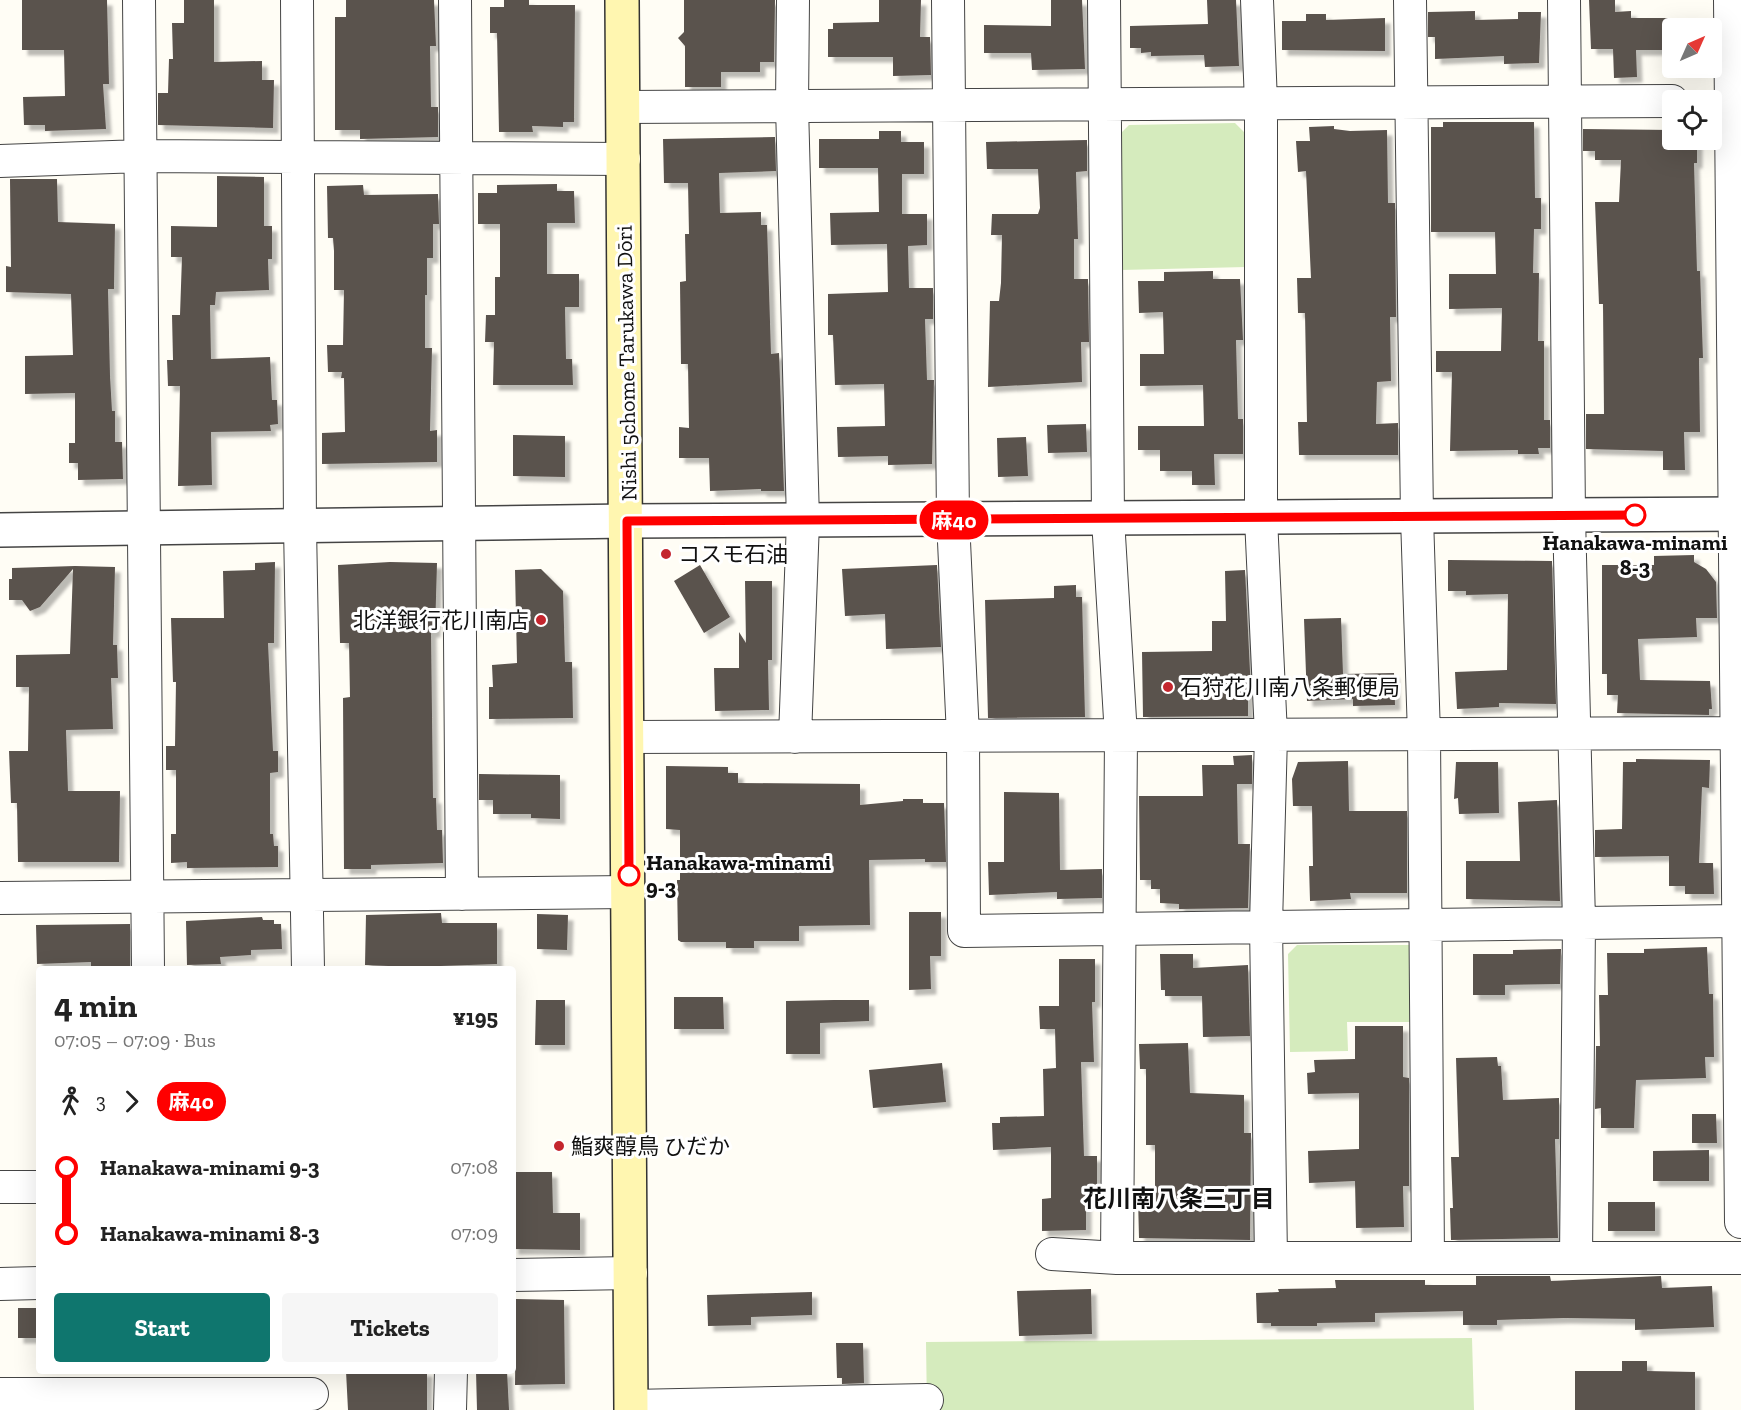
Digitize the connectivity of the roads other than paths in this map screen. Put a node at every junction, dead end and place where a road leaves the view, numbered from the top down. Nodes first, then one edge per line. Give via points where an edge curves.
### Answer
1 (139, 0) edge
2 (297, 0) edge
3 (455, 0) edge
4 (622, 0) edge
5 (793, 0) edge
6 (948, 0) edge
7 (1104, 0) edge
8 (1257, 0) edge
9 (1410, 0) edge
10 (1564, 0) edge
11 (1730, 0) edge
12 (1728, 100) edge
13 (1565, 101) junction
14 (1662, 101) edge
15 (1410, 102) junction
16 (1261, 103) junction
17 (1105, 104) junction
18 (948, 105) junction
19 (792, 106) junction
20 (623, 107) junction
21 (141, 156) junction
22 (298, 157) junction
23 (624, 159) junction
24 (455, 160) junction
25 (0, 161) edge
26 (1738, 514) edge
27 (1569, 516) junction
28 (1417, 517) junction
29 (1261, 518) junction
30 (1108, 519) junction
31 (953, 520) junction
32 (627, 521) junction
33 (803, 521) junction
34 (457, 524) junction
35 (300, 525) junction
36 (144, 528) junction
37 (0, 530) edge
38 (1576, 734) junction
39 (1737, 734) junction
40 (1120, 735) junction
41 (1271, 735) junction
42 (1424, 735) junction
43 (963, 736) junction
44 (629, 737) junction
45 (795, 737) junction
46 (1740, 879) edge
47 (629, 892) junction
48 (462, 894) junction
49 (308, 895) junction
50 (146, 896) junction
51 (0, 898) edge
52 (1738, 921) junction
53 (1579, 922) junction
54 (1427, 924) junction
55 (1266, 926) junction
56 (1119, 928) junction
57 (148, 966) edge
58 (308, 966) edge
59 (0, 1187) edge
60 (36, 1187) edge
61 (1741, 1222) edge
62 (1052, 1254) dead end
63 (1117, 1258) junction
64 (1271, 1258) junction
65 (1428, 1258) junction
66 (1576, 1258) junction
67 (1741, 1258) edge
68 (631, 1273) junction
69 (516, 1275) edge
70 (36, 1283) edge
71 (0, 1284) edge
72 (450, 1374) edge
73 (142, 1383) edge
74 (311, 1392) edge
75 (0, 1394) edge
76 (927, 1400) dead end
77 (843, 1406) edge
78 (632, 1408) edge
79 (450, 1410) edge

1 - 21 street
2 - 22 street
3 - 24 street
4 - 20 main road, Nishi 5chome Tarukawa Dōri
5 - 19 street
6 - 18 street
7 - 17 street
8 - 16 street
9 - 15 street
10 - 13 street
11 - 12 street
12 - 26 street
13 - 14 street
13 - 15 street
13 - 27 street
15 - 16 street
15 - 28 street
16 - 17 street
16 - 29 street
17 - 18 street
17 - 30 street
18 - 19 street
18 - 31 street
19 - 20 street
19 - 33 street
20 - 23 main road, Nishi 5chome Tarukawa Dōri
21 - 22 street
21 - 25 street
21 - 36 street
22 - 24 street
22 - 35 street
23 - 24 street
23 - 32 main road, Nishi 5chome Tarukawa Dōri
24 - 34 street
26 - 27 street
26 - 39 street
27 - 28 street
27 - 38 street
28 - 29 street
28 - 42 street
29 - 30 street
29 - 41 street
30 - 31 street
30 - 40 street
31 - 33 street
31 - 43 street
32 - 33 street
32 - 34 street
32 - 44 main road, Nishi 5chome Tarukawa Dōri
33 - 45 street
34 - 35 street
34 - 48 street
35 - 36 street
35 - 49 street
36 - 37 street
36 - 50 street
38 - 39 street
38 - 42 street
38 - 53 street
39 - 46 street
40 - 41 street
40 - 43 street
40 - 56 street
41 - 42 street
41 - 55 street
42 - 54 street
43 - 45 street
43 - 56 street via 964,931
44 - 45 street
44 - 47 main road, Nishi 5chome Tarukawa Dōri
46 - 52 street
47 - 48 street
47 - 68 main road, Nishi 5chome Tarukawa Dōri
48 - 49 street
49 - 50 street
49 - 58 street
50 - 51 street
50 - 57 street
52 - 53 street
52 - 61 street
53 - 54 street
53 - 66 street
54 - 55 street
54 - 65 street
55 - 56 street
55 - 64 street
56 - 63 street
59 - 60 street
62 - 63 street
63 - 64 street
64 - 65 street
65 - 66 street
66 - 67 street
68 - 69 street
68 - 78 main road, Nishi 5chome Tarukawa Dōri
70 - 71 street
72 - 79 street
73 - 74 street
73 - 75 street
76 - 77 street
77 - 78 street

